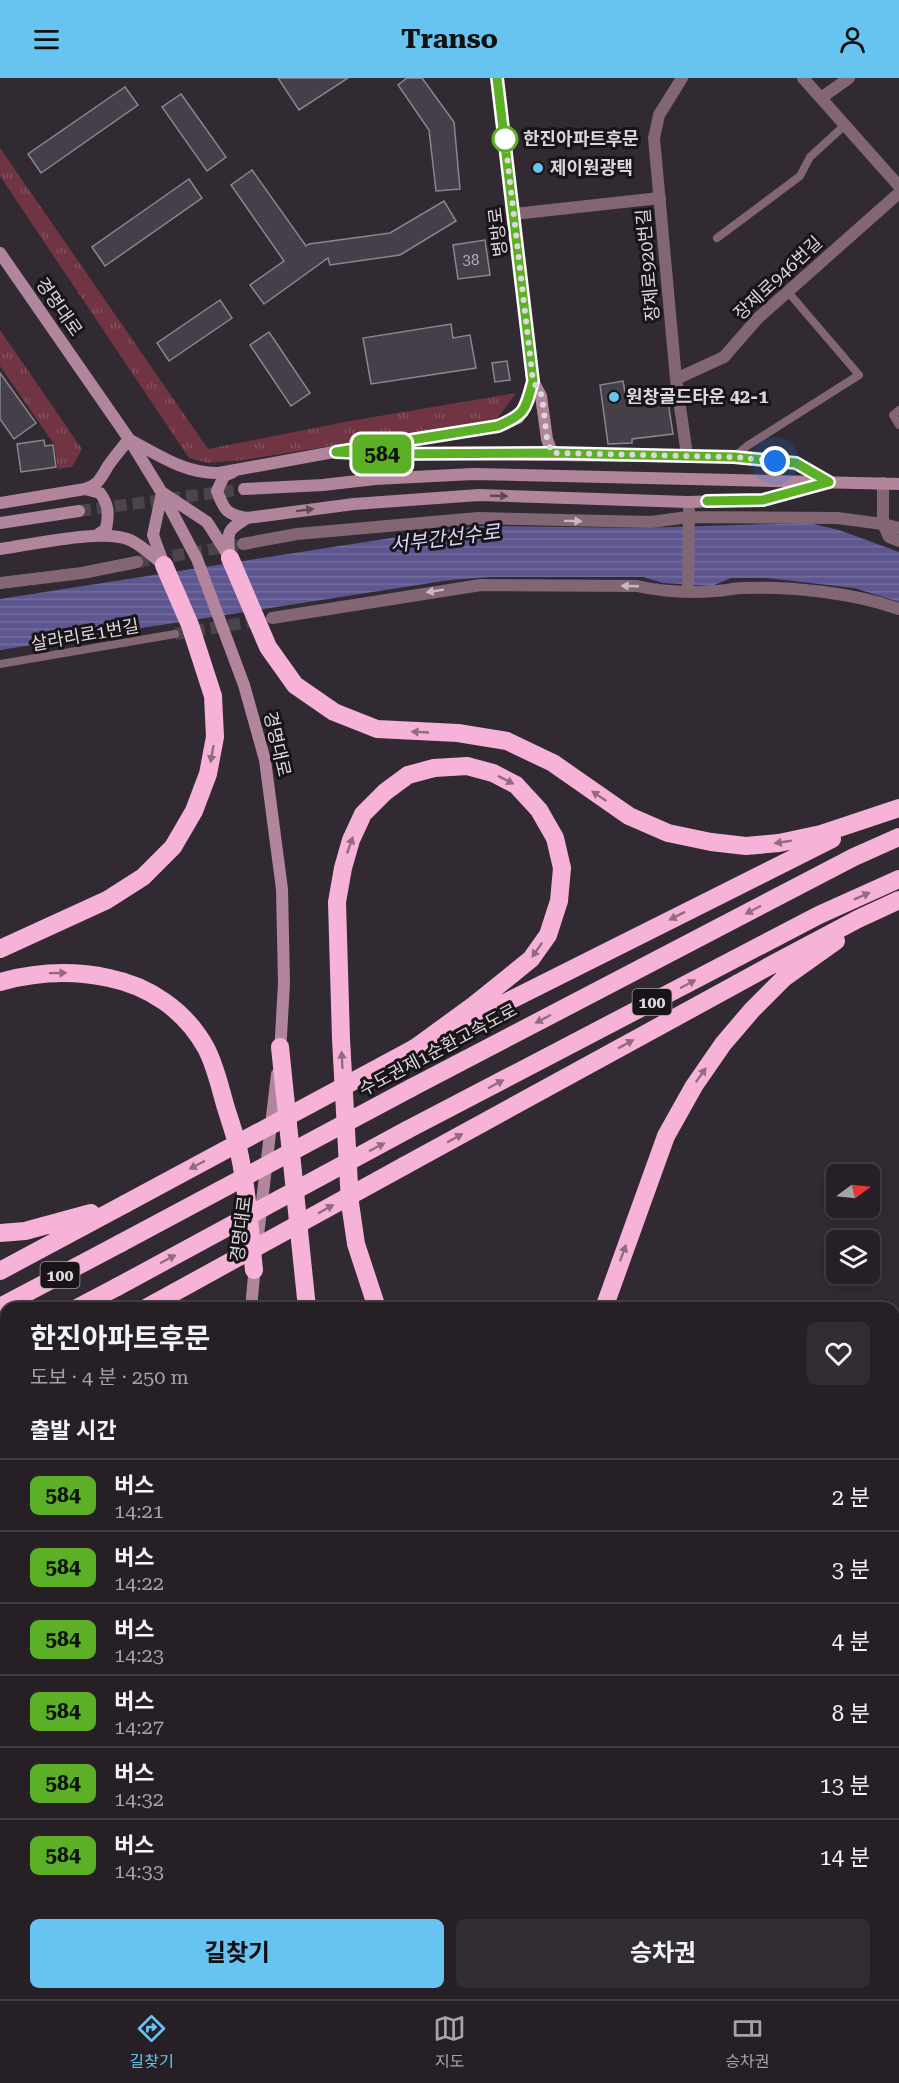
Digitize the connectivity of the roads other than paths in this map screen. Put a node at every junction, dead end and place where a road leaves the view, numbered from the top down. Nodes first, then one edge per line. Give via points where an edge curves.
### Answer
1 (497, 78) edge
2 (682, 78) edge
3 (803, 78) edge
4 (849, 78) edge
5 (820, 98) junction
6 (845, 125) junction
7 (899, 186) edge
8 (899, 193) edge
9 (660, 198) junction
10 (514, 214) junction
11 (717, 238) dead end
12 (0, 253) edge
13 (788, 291) junction
14 (676, 380) junction
15 (533, 381) junction
16 (899, 410) edge
17 (899, 425) edge
18 (129, 439) junction
19 (336, 452) junction
20 (552, 453) junction
21 (687, 455) junction
22 (734, 457) junction
23 (243, 467) junction
24 (829, 482) junction
25 (882, 483) junction
26 (899, 484) edge
27 (85, 489) junction
28 (244, 489) tunnel mouth
29 (162, 493) junction
30 (688, 501) junction
31 (0, 502) edge
32 (79, 511) tunnel mouth
33 (247, 518) junction
34 (689, 521) junction
35 (0, 523) edge
36 (883, 524) junction
37 (899, 528) edge
38 (96, 536) junction
39 (899, 541) edge
40 (243, 544) tunnel mouth
41 (0, 549) edge
42 (230, 558) junction
43 (137, 562) tunnel mouth
44 (165, 565) junction
45 (0, 583) edge
46 (688, 590) junction
47 (899, 609) edge
48 (272, 618) tunnel mouth
49 (182, 630) junction
50 (0, 664) edge
51 (899, 808) edge
52 (880, 816) junction
53 (899, 837) edge
54 (899, 879) edge
55 (899, 900) edge
56 (858, 919) junction
57 (0, 949) edge
58 (0, 981) edge
59 (280, 1047) junction
60 (415, 1048) junction
61 (125, 1204) junction
62 (0, 1233) edge
63 (254, 1270) junction
64 (0, 1271) edge
65 (9, 1302) edge
66 (88, 1302) edge
67 (157, 1302) edge
68 (246, 1302) edge
69 (251, 1302) edge
70 (306, 1302) edge
71 (375, 1302) edge
72 (606, 1302) edge

1 - 10 street, 병방로
2 - 9 street, 장제로920번길 via 659,115 654,138
3 - 5 street
4 - 5 street
5 - 6 street
6 - 7 street
6 - 11 lane via 810,157 800,176
8 - 13 street, 장제로946번길
9 - 10 street
9 - 14 street, 장제로920번길
10 - 15 street, 병방로
12 - 18 street, 경명대로
13 - 14 street, 장제로946번길 via 724,357
13 - 22 lane via 859,375
14 - 21 street, 장제로920번길
15 - 19 street via 518,418 498,426
15 - 20 street via 542,396
16 - 17 lane via 893,415
18 - 23 street via 183,468 202,473
18 - 27 street via 104,477
18 - 29 street, 경명대로
19 - 20 street
19 - 23 street
20 - 21 street
21 - 22 street
22 - 24 street via 796,463
23 - 33 street via 224,477 217,491 223,507 233,516
24 - 25 street
24 - 28 street via 473,474
24 - 30 street via 763,500
25 - 26 street
25 - 36 street
27 - 31 street
27 - 38 street via 100,493 106,501 106,529
29 - 42 street via 207,522
29 - 44 street via 153,535
29 - 59 street, 경명대로 via 197,559 221,620 266,760 282,889 284,983
33 -> 30 street via 354,504 479,495
30 - 34 street
32 - 35 street
33 - 42 street via 230,529
34 - 36 street via 837,518
40 -> 34 street via 297,534 478,518
34 - 46 street
36 - 37 street
36 - 39 street via 889,537
38 - 41 street
38 - 44 street via 130,540
52 -> 42 highway via 779,843 746,846 711,842 668,833 629,816 553,763 507,741 377,729 334,712 295,685 268,647
43 - 45 street
44 - 49 highway
46 - 47 street via 816,591
46 -> 48 street via 481,585
49 - 50 lane, 살라리로1번길
49 -> 57 highway via 213,696 215,737 208,774 194,811 173,847 142,877 107,900
51 - 52 highway
52 -> 60 highway
53 -> 65 highway, 수도권제1순환고속도로 / 100, bridge via 411,1088
66 -> 54 highway, 100, bridge via 407,1130 819,915
55 - 56 highway
67 -> 56 highway, bridge
72 -> 56 highway via 666,1136 693,1086 752,1010 784,978 842,937
58 -> 63 highway via 59,972 96,975 128,982 162,998 188,1022 217,1074 240,1156
59 - 63 street, 경명대로
59 - 70 highway
60 -> 61 highway, bridge
71 -> 60 highway via 356,1244 350,1203 337,902 348,849 363,814 408,775 467,766 516,785 539,810 555,838 562,868 559,901 548,935 531,959
61 - 62 highway via 25,1231
61 - 64 highway
63 - 68 street
63 - 69 street, 경명대로

